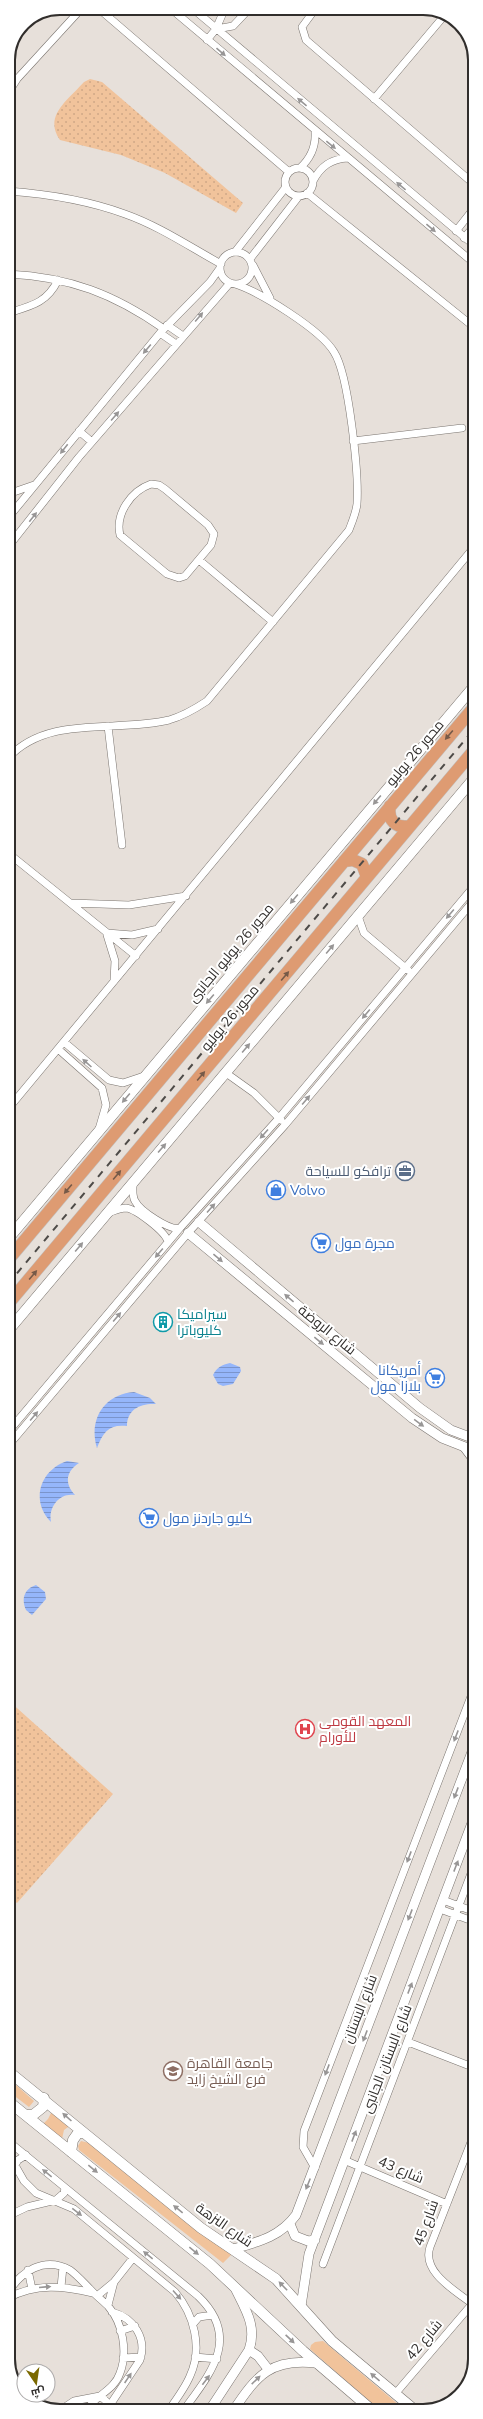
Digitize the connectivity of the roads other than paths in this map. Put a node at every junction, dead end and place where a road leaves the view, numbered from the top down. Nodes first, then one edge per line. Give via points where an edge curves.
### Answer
1 (76, 15) edge
2 (106, 15) edge
3 (178, 15) edge
4 (200, 15) edge
5 (222, 15) edge
6 (243, 15) edge
7 (310, 15) edge
8 (442, 19) edge
9 (216, 29) junction
10 (207, 40) junction
11 (15, 82) edge
12 (374, 99) junction
13 (315, 132) junction
14 (348, 158) junction
15 (300, 168) junction
16 (289, 172) junction
17 (468, 180) edge
18 (313, 181) junction
19 (286, 187) junction
20 (15, 191) edge
21 (307, 194) junction
22 (299, 196) junction
23 (468, 216) edge
24 (456, 231) junction
25 (468, 233) edge
26 (464, 238) junction
27 (468, 241) edge
28 (235, 252) junction
29 (468, 258) edge
30 (251, 262) junction
31 (220, 266) junction
32 (15, 275) edge
33 (58, 280) junction
34 (233, 283) junction
35 (271, 300) junction
36 (15, 310) edge
37 (468, 322) edge
38 (164, 329) junction
39 (183, 336) junction
40 (176, 344) junction
41 (462, 428) dead end
42 (79, 431) junction
43 (352, 441) junction
44 (92, 442) junction
45 (37, 483) junction
46 (15, 491) edge
47 (15, 510) edge
48 (15, 538) edge
49 (468, 554) edge
50 (199, 560) junction
51 (273, 622) junction
52 (468, 692) edge
53 (468, 714) edge
54 (108, 726) junction
55 (15, 752) edge
56 (468, 757) edge
57 (468, 785) edge
58 (390, 806) junction
59 (410, 826) junction
60 (122, 845) dead end
61 (15, 859) edge
62 (344, 861) junction
63 (367, 877) junction
64 (468, 893) edge
65 (186, 896) junction
66 (71, 903) junction
67 (468, 907) edge
68 (358, 916) junction
69 (158, 929) junction
70 (106, 933) junction
71 (136, 956) junction
72 (415, 956) junction
73 (421, 963) junction
74 (405, 968) junction
75 (412, 974) junction
76 (114, 982) junction
77 (346, 1038) junction
78 (64, 1042) junction
79 (353, 1044) junction
80 (58, 1049) junction
81 (75, 1052) junction
82 (332, 1055) junction
83 (70, 1058) junction
84 (339, 1061) junction
85 (226, 1073) junction
86 (146, 1075) junction
87 (109, 1080) junction
88 (102, 1088) junction
89 (15, 1101) edge
90 (279, 1118) junction
91 (285, 1125) junction
92 (99, 1131) junction
93 (134, 1181) junction
94 (108, 1213) junction
95 (188, 1219) junction
96 (202, 1224) junction
97 (180, 1228) junction
98 (15, 1231) edge
99 (192, 1236) junction
100 (168, 1242) junction
101 (15, 1252) edge
102 (15, 1296) edge
103 (15, 1323) edge
104 (97, 1327) junction
105 (104, 1333) junction
106 (15, 1424) edge
107 (468, 1436) edge
108 (15, 1438) edge
109 (463, 1447) junction
110 (468, 1449) edge
111 (468, 1454) edge
112 (468, 1704) edge
113 (468, 1763) edge
114 (468, 1834) edge
115 (468, 1882) edge
116 (443, 1900) junction
117 (459, 1906) junction
118 (440, 1909) junction
119 (468, 1909) edge
120 (456, 1915) junction
121 (468, 1919) edge
122 (408, 2042) junction
123 (468, 2065) edge
124 (15, 2076) edge
125 (44, 2098) junction
126 (15, 2106) edge
127 (26, 2115) junction
128 (84, 2133) junction
129 (15, 2146) edge
130 (468, 2150) edge
131 (71, 2152) junction
132 (26, 2155) junction
133 (344, 2160) junction
134 (16, 2165) joint
135 (360, 2167) junction
136 (315, 2168) junction
137 (65, 2188) junction
138 (51, 2201) junction
139 (447, 2204) junction
140 (15, 2213) edge
141 (290, 2224) junction
142 (315, 2240) junction
143 (233, 2249) junction
144 (133, 2258) junction
145 (323, 2264) dead end
146 (63, 2267) junction
147 (28, 2270) junction
148 (15, 2281) edge
149 (114, 2282) junction
150 (233, 2285) junction
151 (61, 2287) junction
152 (32, 2289) junction
153 (95, 2294) junction
154 (15, 2295) edge
155 (468, 2301) edge
156 (301, 2306) junction
157 (110, 2309) junction
158 (468, 2311) edge
159 (213, 2315) junction
160 (193, 2324) junction
161 (135, 2326) junction
162 (120, 2331) junction
163 (249, 2350) junction
164 (141, 2357) junction
165 (123, 2358) junction
166 (195, 2358) junction
167 (217, 2360) junction
168 (316, 2362) junction
169 (268, 2369) junction
170 (396, 2394) junction
171 (100, 2396) junction
172 (70, 2404) edge
173 (93, 2404) edge
174 (106, 2404) edge
175 (111, 2404) edge
176 (173, 2404) edge
177 (187, 2404) edge
178 (214, 2404) edge
179 (238, 2404) edge
180 (366, 2404) edge
181 (408, 2404) edge

1 - 11 street
2 - 16 street
3 - 10 street
4 - 9 street
5 - 9 street
6 - 9 street via 233,26
7 - 12 street via 303,24 304,38
8 - 12 street
9 - 10 street
24 -> 9 street
10 -> 13 street
12 - 17 street
13 -> 14 street
13 - 15 street via 316,142 312,155
14 - 18 street via 336,158 325,165
14 -> 29 street
15 - 16 street
15 - 18 street via 309,172
16 - 19 street via 285,179
18 - 21 street
19 - 22 street via 289,193
19 - 28 street
20 - 31 street via 72,198 126,214 153,226
21 - 22 street
21 - 37 street
22 - 30 street
23 - 24 street
24 - 26 street
25 - 26 street
26 - 27 street
28 - 30 street via 244,253
28 - 31 street via 226,256
30 - 34 street via 250,276 241,283
30 - 35 street
31 - 34 street via 223,277
31 - 38 street via 210,282
32 - 33 street
33 - 36 street via 52,293 46,298
33 - 38 street via 110,296
34 - 35 street
39 -> 34 street
35 - 43 street via 329,344 335,352 347,393
38 - 39 street
38 - 40 street
38 -> 42 street
39 - 40 street
44 -> 40 street
41 - 43 street
42 - 44 street
42 -> 45 street
43 - 51 street via 357,504 349,530
48 -> 44 street
45 - 46 street
45 - 47 street
49 - 65 street
50 - 50 street via 214,540 212,529 165,489 158,485 144,487 120,512 120,535 172,577 185,576
50 - 51 street
51 - 54 street via 207,701 195,709 168,720
52 -> 86 main road, محور 26 يوليو الجانبى
53 -> 58 highway, محور 26 يوليو
54 - 55 street via 63,730 44,735 26,743
54 - 60 street
56 - 59 highway, محور 26 يوليو
57 - 68 main road
58 - 59 highway via 391,821 400,827
58 - 62 highway, محور 26 يوليو
59 - 63 highway, محور 26 يوليو
61 - 66 street
62 - 63 highway via 353,860 362,864
62 -> 101 highway, محور 26 يوليو
102 -> 63 highway, محور 26 يوليو
64 -> 72 street
65 - 66 street via 129,905
65 - 69 street
66 - 70 street
67 - 73 street
68 - 74 street via 364,933
85 -> 68 main road
69 - 70 street via 132,935
69 - 71 street
70 - 71 street
70 - 76 street via 116,960
71 - 76 street
72 - 73 street
72 - 74 street
73 - 75 street
74 - 75 street
74 -> 77 street
75 - 79 street
76 - 78 street
77 - 79 street
77 - 82 street
78 - 80 street
78 - 81 street
79 - 84 street
80 - 83 street
80 - 89 street
81 - 83 street
87 -> 81 street
82 - 84 street
82 - 90 street
83 - 88 street
91 -> 84 street
85 - 90 street via 252,1092
93 -> 85 main road
86 - 87 street via 123,1083
86 -> 92 main road, محور 26 يوليو الجانبى
87 - 88 street via 108,1086
88 - 92 street via 106,1104
90 - 91 street
90 -> 95 street
96 -> 91 street
92 - 98 main road, محور 26 يوليو الجانبى
93 - 94 main road
93 - 97 street via 133,1197 136,1204 169,1228
94 - 100 street via 123,1208 131,1209 163,1232
103 -> 94 main road
95 - 96 street
95 - 97 street
96 - 99 street via 198,1232
107 -> 96 street, شارع الروضة via 451,1430 420,1408
97 - 100 street
105 -> 99 street
99 -> 109 street, شارع الروضة via 412,1418 436,1435
100 -> 104 street
104 - 105 street
104 - 106 street
108 -> 105 street
109 - 110 street, شارع الروضة
109 - 111 street
112 -> 136 street via 304,2131 303,2147
113 -> 136 street, شارع البستان
116 -> 114 street
115 - 117 street, شارع البستان الجانبى
116 - 117 street
116 - 118 street
117 - 119 street
117 - 120 street, شارع البستان الجانبى
118 - 120 street
133 -> 118 street
120 - 121 street
120 - 122 street, شارع البستان الجانبى
122 - 123 street
122 - 135 street, شارع البستان الجانبى
124 - 125 main road, شارع النزهة
125 - 127 main road via 43,2107 39,2112
128 -> 125 main road, شارع النزهة
126 - 127 main road
127 - 131 main road
128 - 131 main road via 78,2133 73,2140
143 -> 128 main road, شارع النزهة via 201,2228
129 - 132 street
130 - 139 street, شارع 45
131 -> 150 main road
132 - 134 street via 18,2160
137 -> 132 street
133 - 135 street, شارع 43
133 - 142 street
134 - 138 street via 29,2187
135 - 139 street, شارع 43
135 - 145 street, شارع البستان الجانبى
136 -> 141 street, شارع البستان
137 - 138 street via 61,2197
159 -> 137 street via 198,2296
138 - 140 street
138 -> 144 street via 74,2209
139 - 155 street, شارع 45 via 428,2254 428,2261 434,2272
141 - 142 street via 295,2236 301,2240
141 - 143 street, شارع البستان via 266,2240
142 - 156 street via 306,2269
156 -> 143 main road, شارع النزهة via 276,2279
144 - 149 street
144 -> 160 street via 175,2292 186,2307
146 - 147 street via 42,2266
146 - 151 street
146 - 153 street via 71,2271
147 - 148 street
147 - 152 street
149 - 153 street
149 - 157 street
150 - 163 street via 251,2322 253,2331
150 -> 168 main road
152 -> 151 street
151 - 153 street
152 - 154 street
153 - 157 street
170 -> 156 main road, شارع النزهة via 332,2341
157 - 161 street
157 - 162 street
158 - 170 street, شارع 42
159 - 160 street via 199,2317
159 - 167 street via 220,2337
160 - 166 street
161 - 162 street
161 - 164 street via 142,2344
162 - 165 street
163 - 169 street via 258,2356
163 - 178 street
164 - 165 street
175 -> 164 street
165 - 171 street via 118,2378
166 - 167 street
166 - 176 street via 191,2376
177 -> 167 street via 211,2374
168 - 169 street via 293,2361
168 - 180 main road
179 -> 169 street via 253,2382
170 - 181 main road, شارع النزهة
171 - 172 street
171 - 173 street
171 - 174 street via 106,2400

